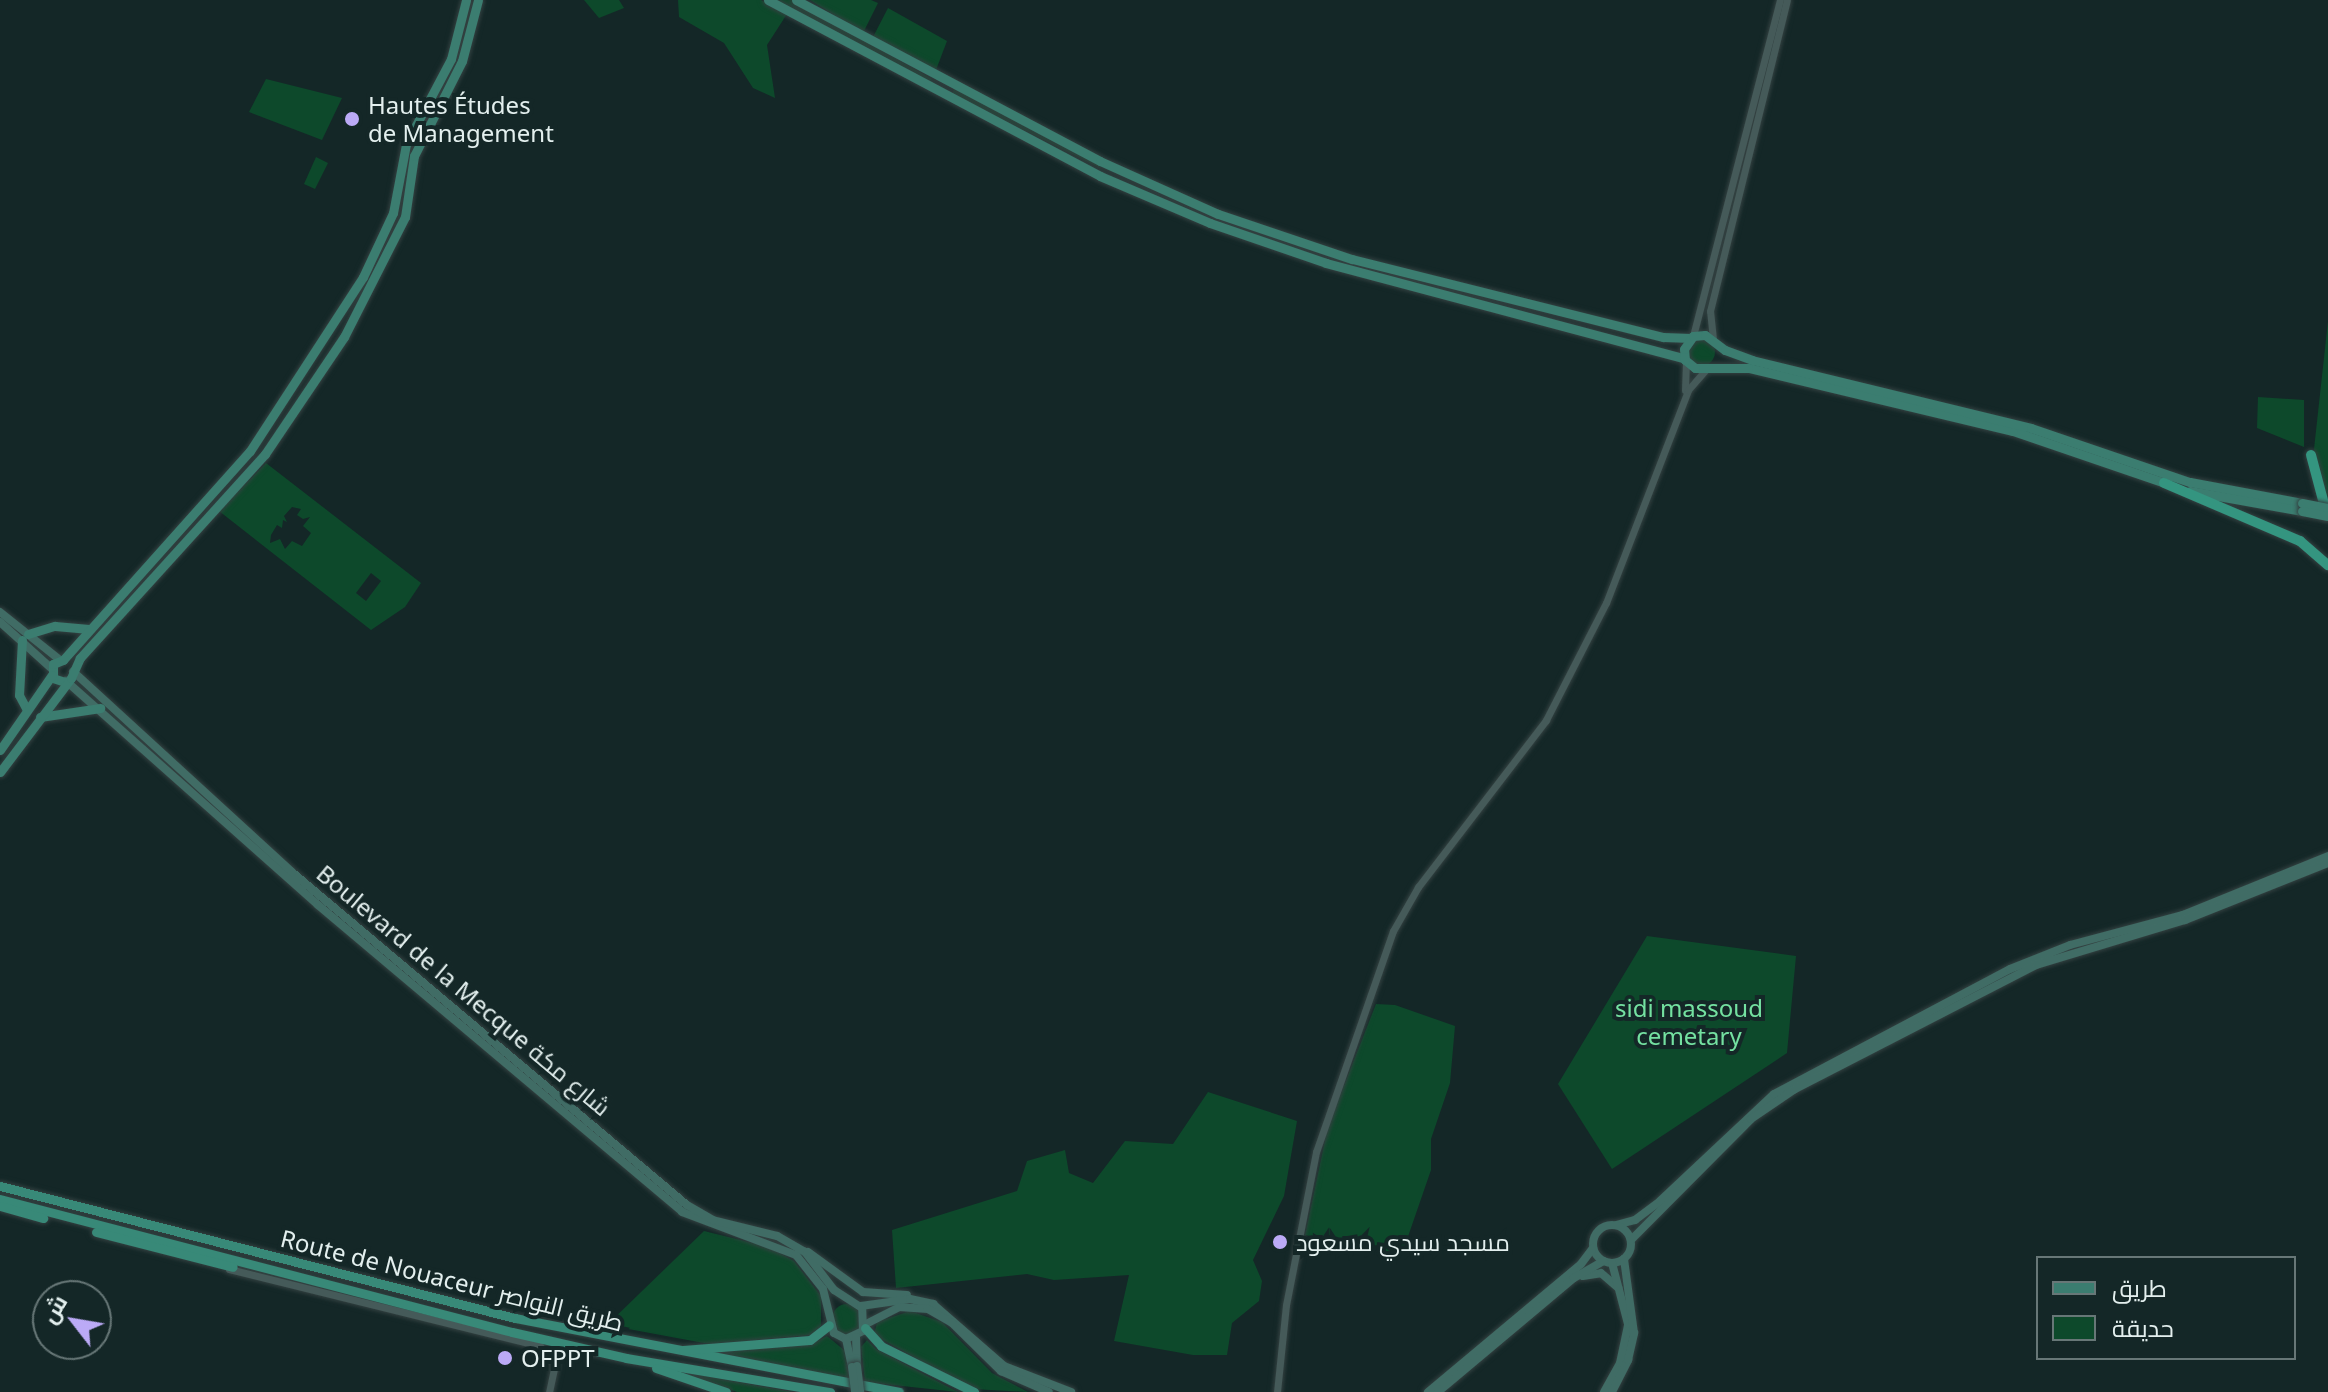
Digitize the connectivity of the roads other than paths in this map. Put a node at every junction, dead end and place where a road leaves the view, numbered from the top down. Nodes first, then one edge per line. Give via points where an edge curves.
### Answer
1 (466, 0) edge
2 (478, 0) edge
3 (768, 0) edge
4 (796, 0) edge
5 (1780, 0) edge
6 (1787, 0) edge
7 (1692, 337) junction
8 (1715, 342) junction
9 (1685, 360) junction
10 (1709, 367) junction
11 (1683, 400) junction
12 (2311, 455) dead end
13 (2164, 483) junction
14 (2302, 507) junction
15 (2328, 508) edge
16 (2328, 517) edge
17 (2327, 560) edge
18 (0, 612) edge
19 (0, 622) edge
20 (89, 629) junction
21 (25, 637) junction
22 (62, 660) junction
23 (73, 670) junction
24 (52, 672) junction
25 (66, 682) junction
26 (100, 708) junction
27 (27, 710) junction
28 (40, 717) junction
29 (0, 750) edge
30 (0, 772) edge
31 (2328, 856) edge
32 (2328, 863) edge
33 (0, 1186) edge
34 (0, 1199) edge
35 (0, 1206) edge
36 (1616, 1225) junction
37 (1631, 1240) junction
38 (1593, 1248) junction
39 (805, 1252) junction
40 (1624, 1259) junction
41 (202, 1261) junction
42 (1608, 1262) junction
43 (276, 1273) junction
44 (1574, 1278) junction
45 (1625, 1299) junction
46 (850, 1300) junction
47 (933, 1304) junction
48 (861, 1306) junction
49 (829, 1313) junction
50 (829, 1325) junction
51 (865, 1326) junction
52 (1503, 1335) junction
53 (856, 1337) junction
54 (846, 1339) junction
55 (1509, 1344) dead end
56 (658, 1349) junction
57 (626, 1358) junction
58 (854, 1366) junction
59 (549, 1392) edge
60 (726, 1392) edge
61 (830, 1392) edge
62 (858, 1392) edge
63 (899, 1392) edge
64 (974, 1392) edge
65 (1049, 1392) edge
66 (1071, 1392) edge
67 (1277, 1392) edge
68 (1428, 1392) edge
69 (1438, 1392) edge
70 (1604, 1392) edge
71 (1612, 1392) edge

1 - 20 main road via 451,59 406,144 393,213 363,277 250,451
2 - 23 main road via 462,61 414,156 405,217 358,314 265,454 197,524
3 - 9 main road via 1100,176 1210,223 1326,263
4 - 7 main road via 1105,164 1218,214 1352,259 1663,337
5 - 7 street
6 - 8 street via 1710,311
7 - 8 main road
7 - 9 main road
8 - 10 main road
8 - 14 main road via 1761,362 2031,428 2190,482
9 - 10 main road
9 - 11 street
10 - 11 street
10 - 13 main road via 1778,375 2013,431
11 - 67 street via 1636,532 1573,670 1531,743 1418,887 1393,931 1316,1152 1286,1305
12 - 16 highway
13 - 14 main road
13 - 17 highway via 2300,541
14 - 15 main road, bridge
14 - 16 main road, bridge
18 - 21 main road
19 - 21 main road
20 - 21 main road via 55,626
20 - 22 main road
21 - 22 main road
21 - 24 main road
21 - 27 main road via 19,695
22 - 23 main road
22 - 24 main road
23 - 25 main road
23 - 39 main road, Boulevard de la Mecque شارع مكة via 292,872 687,1205 713,1220 777,1236
24 - 25 main road
24 - 27 main road
25 - 26 main road, Boulevard de la Mecque شارع مكة
25 - 28 main road
26 - 28 main road
26 - 49 main road, Boulevard de la Mecque شارع مكة via 318,905 682,1212 796,1255 823,1289
27 - 29 main road
28 - 30 main road
31 - 36 main road via 2183,915 2070,945 2010,969 1774,1094 1653,1207
32 - 37 main road via 2185,920 2036,965 1795,1089 1751,1119
33 - 56 highway, Route de Nouaceur طريق النواصر via 409,1293
34 - 43 highway, Route de Nouaceur طريق النواصر
35 - 41 highway
36 - 37 main road
36 - 38 main road via 1599,1230
37 - 40 main road
38 - 42 main road
38 - 68 main road via 1581,1264
39 - 46 main road, Boulevard de la Mecque شارع مكة via 834,1290
39 - 47 main road via 863,1292 916,1295
40 - 42 main road
40 - 71 main road via 1634,1333
41 - 43 highway
41 - 59 street via 540,1346 555,1364
42 - 44 main road
42 - 45 main road
43 - 57 highway, Route de Nouaceur طريق النواصر
44 - 45 main road via 1605,1274
44 - 52 main road
45 - 70 main road via 1625,1346
46 - 48 main road
46 - 49 main road via 839,1302
47 - 48 main road via 910,1299
47 - 66 main road via 1004,1366
48 - 51 main road
49 - 50 main road
50 - 54 main road
50 - 56 highway via 807,1341
51 - 53 main road
51 - 64 highway via 881,1346
51 - 65 main road via 899,1307 928,1309 952,1323 1001,1371
52 - 55 main road
52 - 69 main road
53 - 54 main road
53 - 58 main road
54 - 58 main road
56 - 63 highway, Route de Nouaceur طريق النواصر
57 - 60 highway
57 - 61 highway, Route de Nouaceur طريق النواصر
58 - 62 main road, bridge

